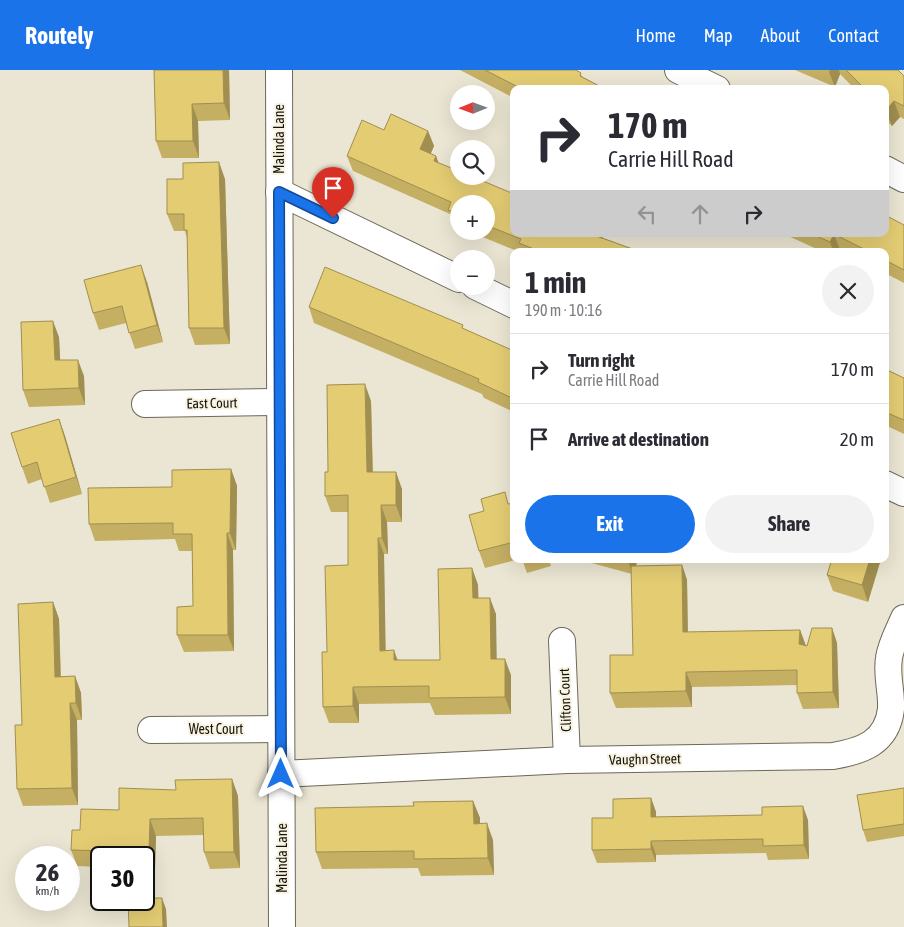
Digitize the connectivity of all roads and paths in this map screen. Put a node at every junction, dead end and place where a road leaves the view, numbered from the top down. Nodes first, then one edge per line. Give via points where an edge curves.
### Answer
1 (279, 70) edge
2 (678, 70) edge
3 (709, 85) edge
4 (889, 172) edge
5 (904, 179) edge
6 (279, 192) junction
7 (450, 274) edge
8 (493, 295) edge
9 (510, 303) edge
10 (279, 402) junction
11 (145, 404) dead end
12 (889, 486) edge
13 (904, 493) edge
14 (904, 618) edge
15 (562, 641) dead end
16 (281, 729) junction
17 (151, 730) dead end
18 (567, 760) junction
19 (281, 774) junction
20 (282, 927) edge

1 - 6 street, Malinda Lane
2 - 3 street
4 - 5 street
6 - 7 street
6 - 10 street, Malinda Lane
8 - 9 street
10 - 11 street, East Court
10 - 16 street, Malinda Lane
12 - 13 street
14 - 18 street, Vaughn Street via 889,657 891,708 879,736 869,747 833,756
15 - 18 street, Clifton Court
16 - 17 street, West Court
16 - 19 street, Malinda Lane
18 - 19 street, Vaughn Street
19 - 20 street, Malinda Lane

